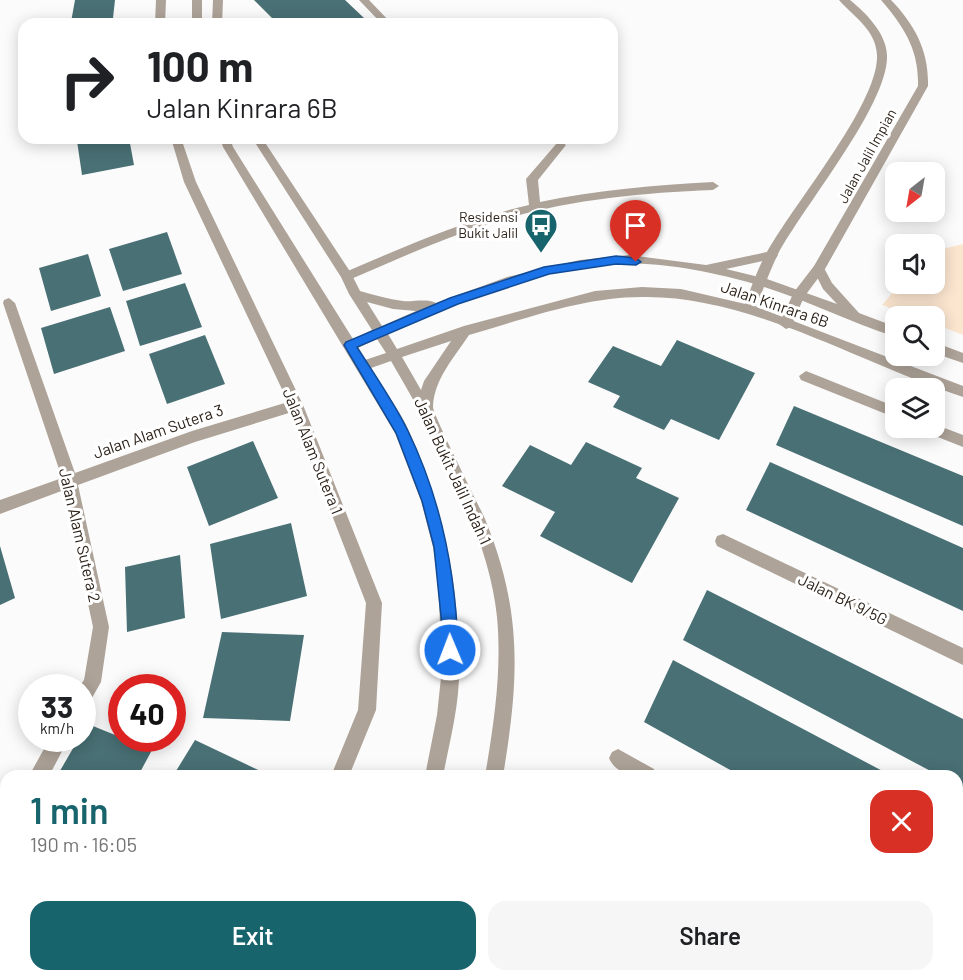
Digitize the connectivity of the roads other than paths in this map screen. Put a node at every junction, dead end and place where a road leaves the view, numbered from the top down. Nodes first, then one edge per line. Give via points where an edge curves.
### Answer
1 (161, 0) edge
2 (197, 0) edge
3 (218, 0) edge
4 (364, 0) edge
5 (844, 0) edge
6 (886, 0) edge
7 (160, 18) edge
8 (197, 18) edge
9 (217, 18) edge
10 (381, 18) edge
11 (178, 144) edge
12 (228, 144) edge
13 (261, 144) edge
14 (561, 145) dead end
15 (713, 186) dead end
16 (535, 206) junction
17 (772, 255) junction
18 (819, 269) junction
19 (703, 270) junction
20 (347, 276) junction
21 (761, 281) junction
22 (355, 294) junction
23 (798, 295) junction
24 (454, 301) junction
25 (9, 303) dead end
26 (748, 309) junction
27 (859, 318) junction
28 (786, 324) junction
29 (885, 328) edge
30 (464, 331) junction
31 (380, 332) junction
32 (350, 345) junction
33 (945, 351) edge
34 (394, 356) junction
35 (963, 358) edge
36 (362, 366) junction
37 (806, 376) dead end
38 (963, 392) edge
39 (296, 405) junction
40 (885, 408) edge
41 (426, 409) junction
42 (945, 434) edge
43 (963, 441) edge
44 (70, 481) junction
45 (0, 507) edge
46 (723, 541) dead end
47 (963, 657) edge
48 (93, 674) edge
49 (52, 752) edge
50 (618, 758) dead end
51 (41, 770) edge
52 (342, 770) edge
53 (435, 770) edge
54 (495, 770) edge
55 (637, 770) edge

1 - 7 street
2 - 8 street
3 - 9 street
4 - 10 street
5 - 17 street, Jalan Jalil Impian via 871,24 883,56 881,77
6 - 18 street, Jalan Jalil Impian via 916,41 925,66 923,86
11 - 39 street, Jalan Alam Sutera 1 via 190,182
12 - 32 street, Jalan Bukit Jalil Indah 1
13 - 20 street, Jalan Bukit Jalil Indah 1
14 - 16 street via 532,179
15 - 16 street via 620,192
16 - 20 street via 442,236
17 - 19 street
17 - 21 street, Jalan Jalil Impian
18 - 23 street, Jalan Jalil Impian
18 - 27 street via 826,286
19 - 21 street, Jalan Kinrara 6B
19 - 24 street, Jalan Kinrara 6B via 616,260 548,270
20 - 22 street, Jalan Bukit Jalil Indah 1
21 - 23 street, Jalan Kinrara 6B
21 - 26 street, Jalan Jalil Impian
22 - 24 street via 412,308
22 - 31 street, Jalan Bukit Jalil Indah 1
23 - 27 street, Jalan Kinrara 6B
23 - 28 street, Jalan Jalil Impian
24 - 31 street, Jalan Kinrara 6B
25 - 44 street, Jalan Alam Sutera 2
26 - 28 street, Jalan Kinrara 6B
26 - 30 street, Jalan Kinrara 6B via 681,294 620,293 595,296
27 - 29 street, Jalan Kinrara 6B
28 - 38 street, Jalan Kinrara 6B
30 - 34 street, Jalan Kinrara 6B
30 - 41 street via 429,386
31 - 32 street, Jalan Kinrara 6B
31 - 34 street, Jalan Bukit Jalil Indah 1
32 - 36 street, Jalan Bukit Jalil Indah 1
33 - 35 street
34 - 36 street, Jalan Kinrara 6B
34 - 41 street, Jalan Bukit Jalil Indah 1
36 - 53 street, Jalan Bukit Jalil Indah 1 via 402,431 429,501 441,547 450,615 451,668
37 - 40 street
39 - 44 street, Jalan Alam Sutera 3
39 - 52 street, Jalan Alam Sutera 1 via 374,603 367,710
41 - 54 street, Jalan Bukit Jalil Indah 1 via 468,495 494,563 505,616 507,662
42 - 43 street
44 - 45 street, Jalan Alam Sutera 3
44 - 48 street, Jalan Alam Sutera 2 via 101,627
46 - 47 street, Jalan BK 9/5G
49 - 51 street
50 - 55 street

